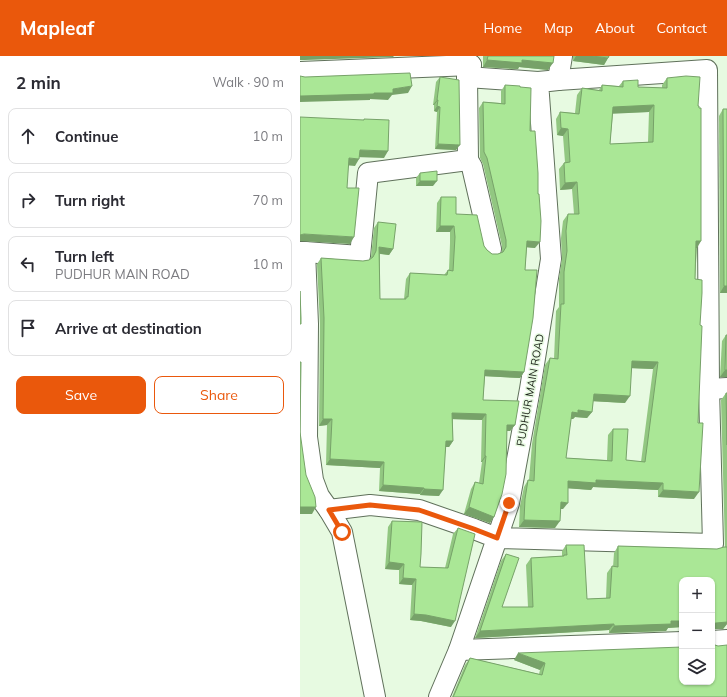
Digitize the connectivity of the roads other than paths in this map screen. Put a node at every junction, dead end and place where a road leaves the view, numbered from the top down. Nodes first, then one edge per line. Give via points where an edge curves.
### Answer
1 (562, 56) edge
2 (470, 66) edge
3 (300, 72) edge
4 (548, 81) junction
5 (468, 160) junction
6 (491, 249) dead end
7 (303, 252) edge
8 (718, 388) edge
9 (303, 437) edge
10 (720, 499) edge
11 (329, 510) junction
12 (497, 538) junction
13 (727, 640) edge
14 (715, 641) edge
15 (679, 642) edge
16 (459, 650) junction
17 (375, 697) edge
18 (439, 697) edge

1 - 4 street, PUDHUR MAIN ROAD
2 - 3 street
2 - 4 street
2 - 5 street
4 - 8 street via 707,70
4 - 12 street, PUDHUR MAIN ROAD via 551,259 511,495
5 - 6 street via 474,173
5 - 7 street via 368,173 360,256
7 - 9 street via 308,324
8 - 10 street
9 - 11 street via 313,480 319,496
10 - 12 street via 713,544
11 - 12 street via 370,505 419,510
11 - 17 street via 342,532
12 - 16 street, PUDHUR MAIN ROAD
13 - 14 street
15 - 16 street
16 - 18 street, PUDHUR MAIN ROAD

